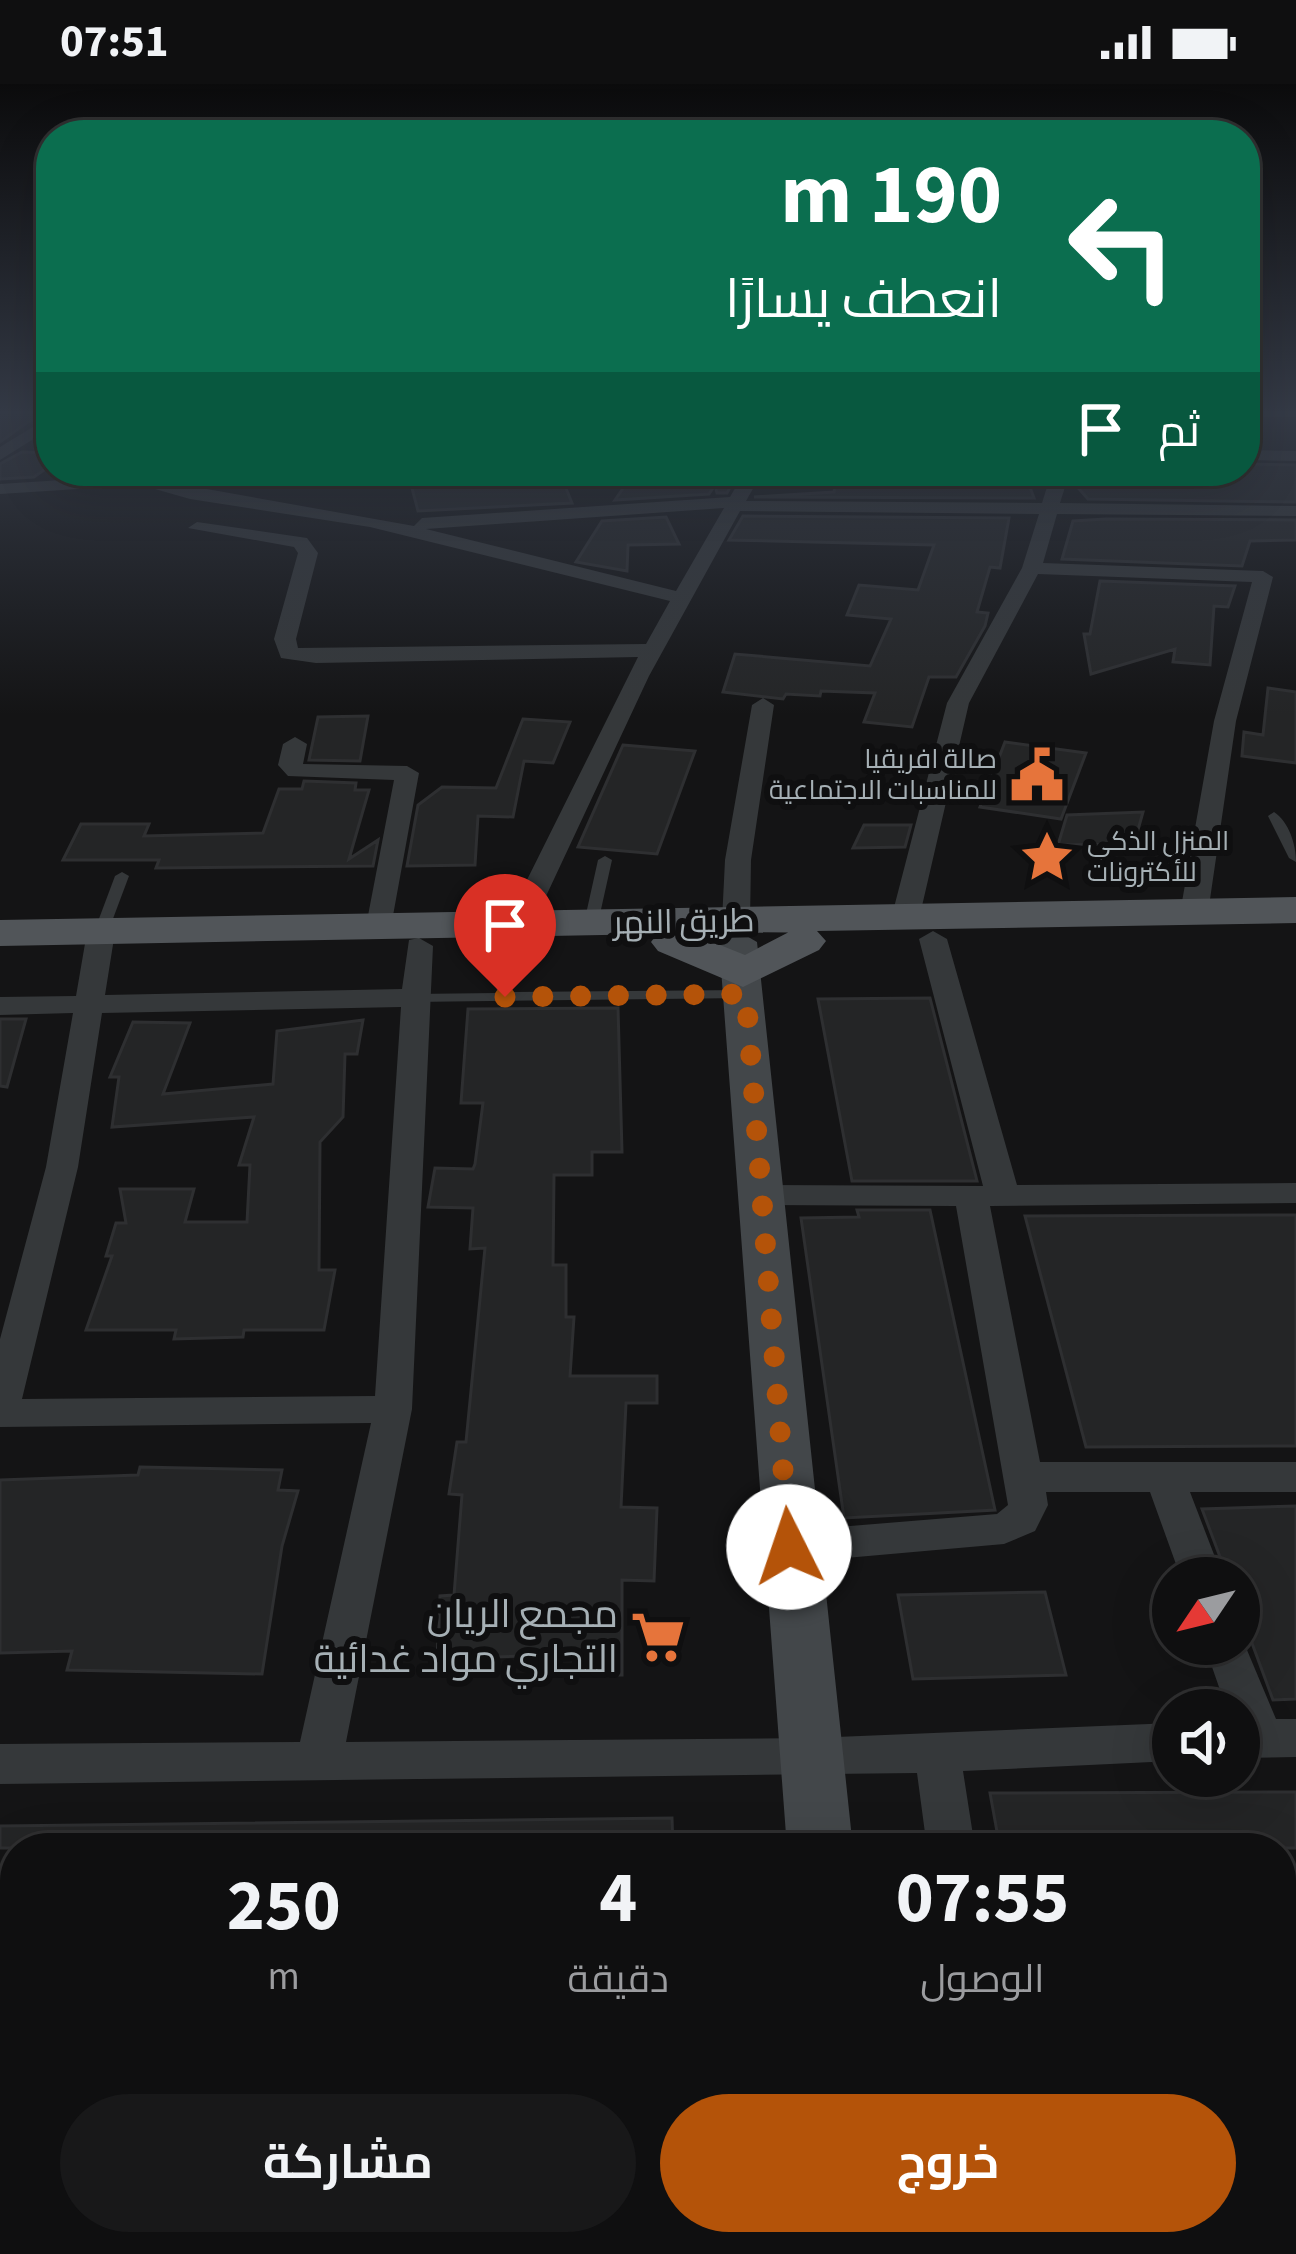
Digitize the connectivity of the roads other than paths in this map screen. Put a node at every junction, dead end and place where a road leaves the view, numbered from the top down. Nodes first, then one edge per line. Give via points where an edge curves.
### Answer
1 (311, 513) edge
2 (590, 513) edge
3 (730, 513) edge
4 (1049, 513) edge
5 (391, 526) junction
6 (196, 528) dead end
7 (1032, 568) junction
8 (682, 598) junction
9 (652, 650) junction
10 (763, 705) dead end
11 (296, 744) dead end
12 (1274, 816) dead end
13 (1296, 858) edge
14 (605, 860) dead end
15 (122, 876) dead end
16 (1296, 910) edge
17 (1194, 913) junction
18 (591, 923) junction
19 (380, 926) junction
20 (919, 929) junction
21 (1296, 930) edge
22 (0, 933) edge
23 (510, 935) junction
24 (100, 941) junction
25 (419, 946) junction
26 (0, 952) edge
27 (741, 958) junction
28 (505, 997) junction
29 (413, 998) junction
30 (0, 1006) edge
31 (88, 1006) junction
32 (1296, 1193) edge
33 (764, 1195) junction
34 (987, 1196) junction
35 (393, 1409) junction
36 (0, 1412) edge
37 (1022, 1477) junction
38 (1296, 1477) edge
39 (1165, 1478) junction
40 (789, 1547) junction
41 (1194, 1557) edge
42 (1235, 1665) edge
43 (1265, 1738) edge
44 (1152, 1743) edge
45 (937, 1752) junction
46 (812, 1758) junction
47 (319, 1762) junction
48 (0, 1764) edge
49 (819, 1833) edge
50 (949, 1833) edge

1 - 5 street
2 - 5 street
3 - 8 street
4 - 7 street
5 - 8 street
6 - 9 street via 300,542 308,554 285,639 290,653
7 - 17 street via 1263,577 1225,721
7 - 20 street via 958,704
8 - 9 street
9 - 23 street
10 - 27 street via 738,860
11 - 19 street via 290,765 297,771 407,773
12 - 13 lane
14 - 18 lane
15 - 24 lane
16 - 17 main road, طريق النهر
17 - 20 main road, طريق النهر
18 - 23 main road, طريق النهر
18 - 27 main road, طريق النهر
19 - 23 main road, طريق النهر
19 - 24 main road, طريق النهر
20 - 21 main road, طريق النهر
20 - 27 main road, طريق النهر
20 - 27 main road, طريق النهر via 804,941
20 - 34 street
22 - 24 main road, طريق النهر
23 - 25 main road, طريق النهر
23 - 27 main road, طريق النهر via 673,942
23 - 28 lane
24 - 25 main road, طريق النهر
24 - 26 main road, طريق النهر
24 - 31 street
25 - 29 street
27 - 28 lane
27 - 33 main road
28 - 29 lane
29 - 31 street
29 - 35 street
30 - 31 street
31 - 36 street via 62,1167
32 - 34 street
33 - 34 street
33 - 40 main road
34 - 37 street
35 - 36 street
35 - 47 street
37 - 39 street
37 - 40 street via 1028,1505 1004,1529
38 - 39 street
39 - 41 street
40 - 46 main road
42 - 43 street
44 - 45 street
45 - 46 street
45 - 50 street
46 - 47 street
46 - 49 main road
47 - 48 street

